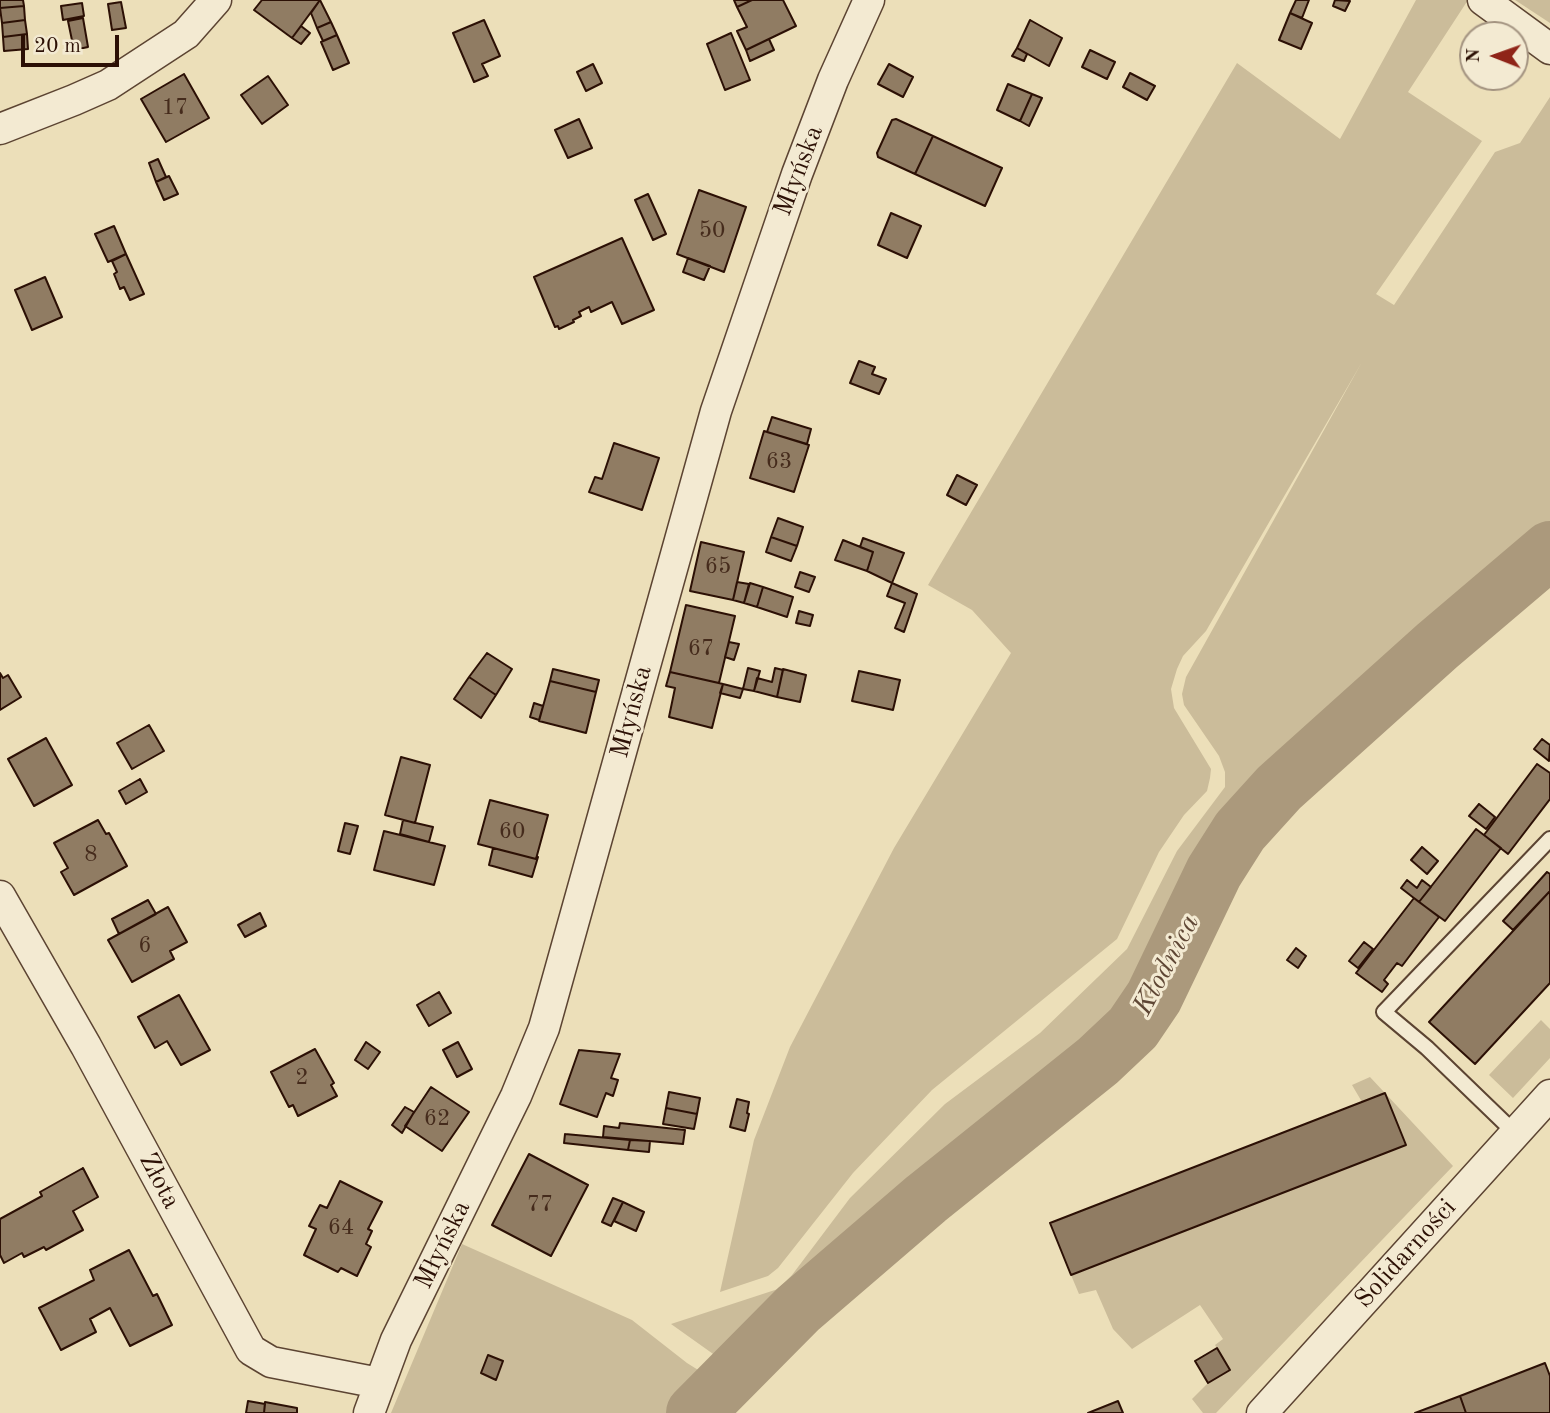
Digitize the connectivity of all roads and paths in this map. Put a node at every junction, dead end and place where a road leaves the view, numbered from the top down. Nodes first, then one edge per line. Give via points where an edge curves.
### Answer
1 (216, 0) edge
2 (869, 0) edge
3 (1483, 0) edge
4 (1550, 49) edge
5 (0, 129) edge
6 (1550, 839) edge
7 (0, 897) edge
8 (1550, 1095) edge
9 (1514, 1132) junction
10 (379, 1383) junction
11 (369, 1413) edge
12 (1262, 1413) edge

1 - 5 street via 186,34 108,85
2 - 10 street, Młyńska via 797,174 716,411 544,1028
3 - 4 street
6 - 9 lane via 1384,1013
7 - 10 street, Złota via 251,1350 271,1362
8 - 9 street, Solidarności
9 - 12 street, Solidarności
10 - 11 street, Młyńska

